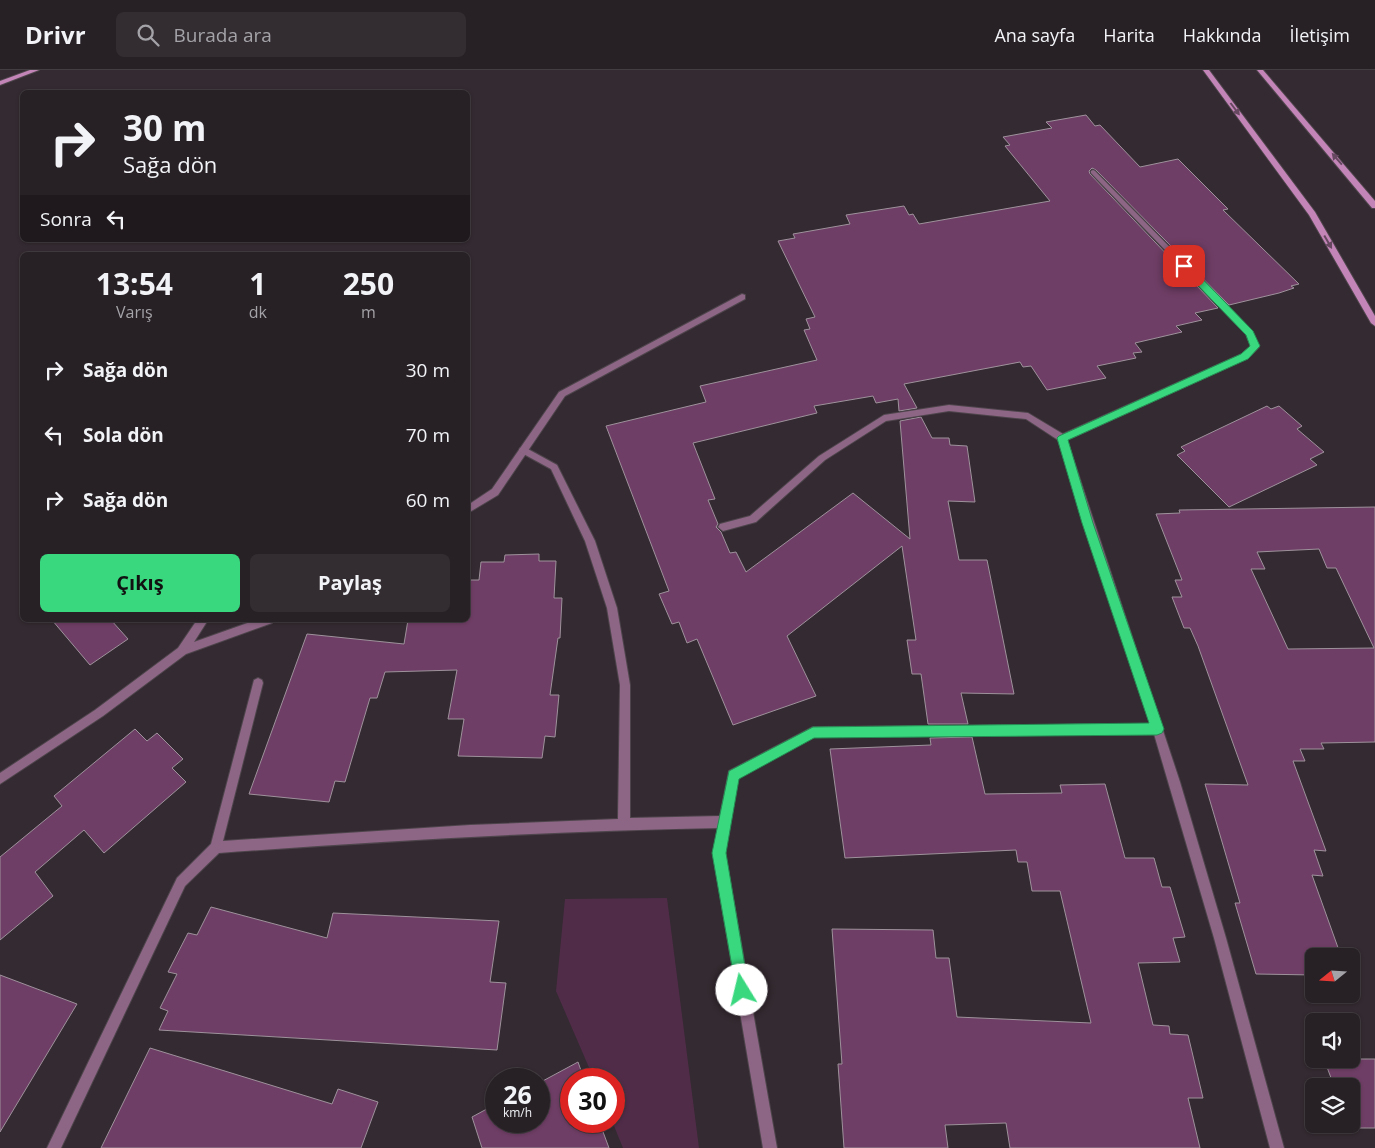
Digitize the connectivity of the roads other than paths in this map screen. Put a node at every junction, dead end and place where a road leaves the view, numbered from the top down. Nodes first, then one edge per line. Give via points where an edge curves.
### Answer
1 (36, 70) edge
2 (1206, 70) edge
3 (1260, 70) edge
4 (0, 83) edge
5 (1094, 172) dead end
6 (1375, 206) edge
7 (742, 297) dead end
8 (1375, 322) edge
9 (1062, 438) junction
10 (523, 450) junction
11 (470, 508) edge
12 (723, 527) dead end
13 (201, 622) edge
14 (262, 622) edge
15 (182, 651) junction
16 (258, 683) dead end
17 (1157, 729) junction
18 (0, 779) edge
19 (725, 822) junction
20 (624, 823) junction
21 (216, 847) junction
22 (54, 1148) edge
23 (770, 1148) edge
24 (1277, 1148) edge

1 - 4 main road
2 -> 8 main road via 1312,214
6 -> 3 main road
5 - 9 street via 1250,333 1255,346 1245,356
7 - 10 street via 562,394
9 - 12 street via 1028,416 949,408 884,418 822,458 753,519
9 - 17 street via 1087,523
10 - 11 street via 495,492
10 - 20 street via 554,467 590,541 612,608 625,685
13 - 15 street
14 - 15 street
15 - 18 street
16 - 21 street
17 - 19 street via 813,732 733,775
17 - 24 street via 1239,1006
19 - 20 street
19 - 23 street via 719,853
20 - 21 street via 440,831
21 - 22 street via 181,882

